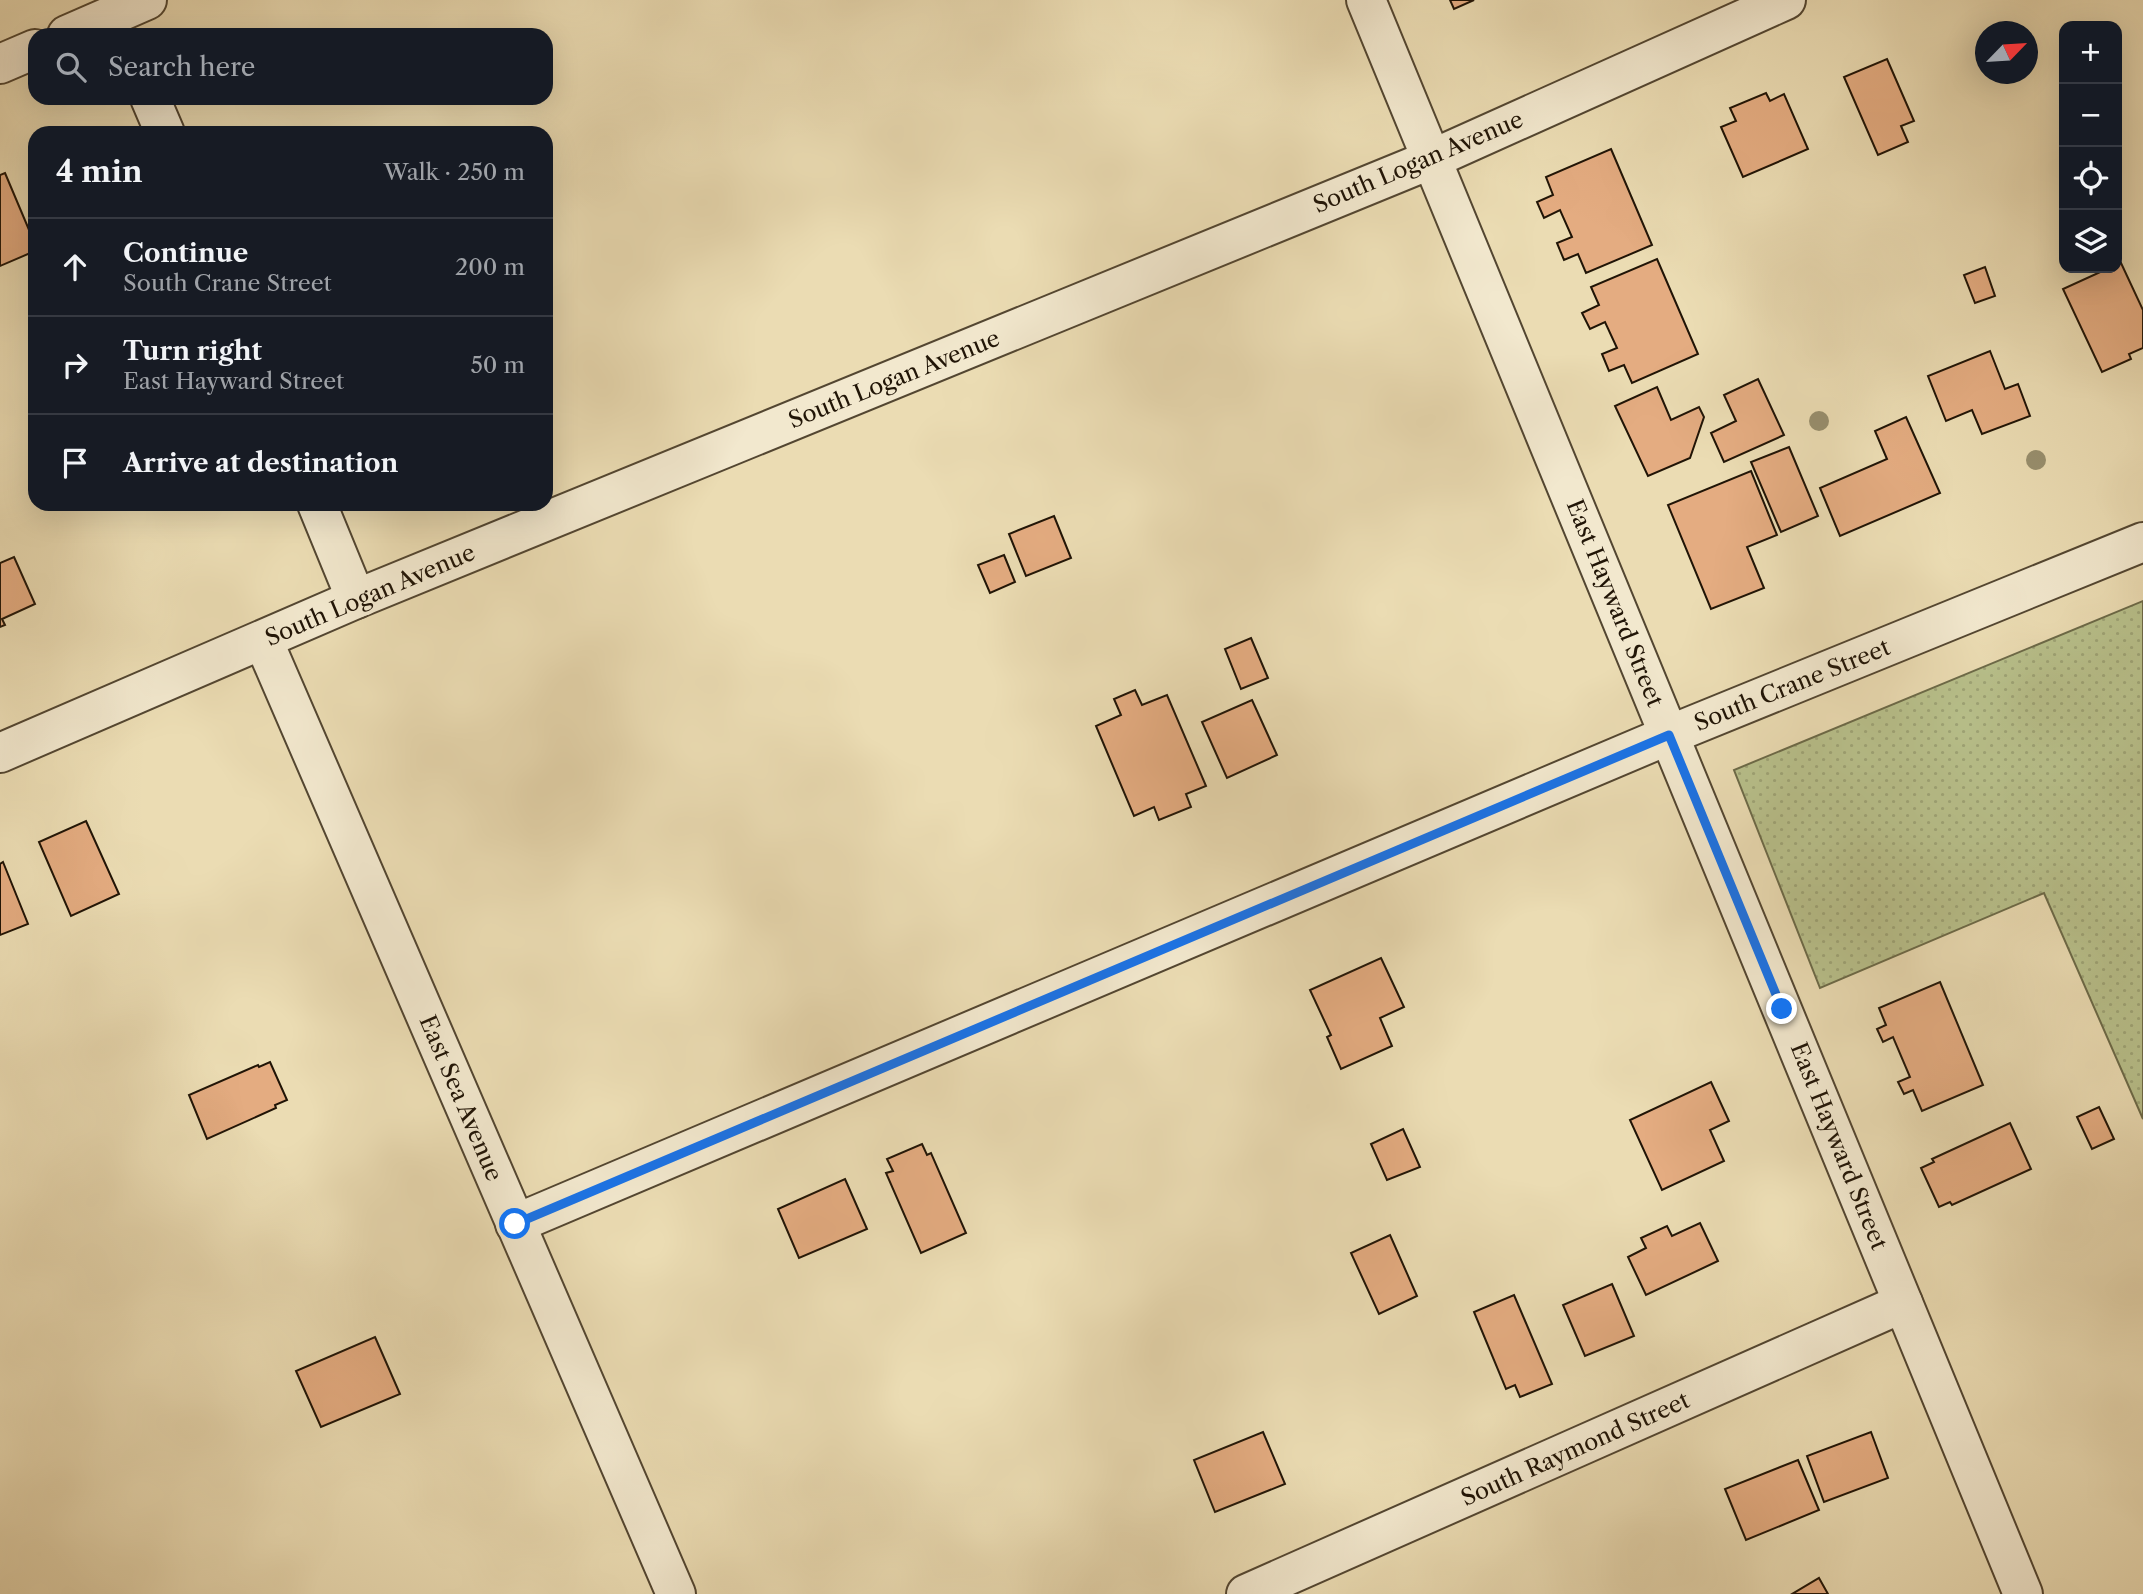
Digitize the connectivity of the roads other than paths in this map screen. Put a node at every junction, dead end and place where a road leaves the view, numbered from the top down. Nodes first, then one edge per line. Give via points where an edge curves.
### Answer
1 (1366, 0) edge
2 (1786, 0) edge
3 (124, 12) edge
4 (84, 28) edge
5 (28, 52) edge
6 (0, 64) edge
7 (153, 105) edge
8 (162, 126) edge
9 (1432, 159) junction
10 (320, 511) edge
11 (2143, 542) edge
12 (356, 599) junction
13 (263, 640) junction
14 (1669, 735) junction
15 (0, 753) edge
16 (515, 1224) junction
17 (1903, 1303) junction
18 (676, 1594) edge
19 (1246, 1594) edge
20 (2022, 1594) edge

1 - 9 street, East Hayward Street
2 - 9 street, South Logan Avenue
3 - 4 street
5 - 6 street
7 - 8 street
9 - 12 street, South Logan Avenue
9 - 14 street, East Hayward Street
10 - 12 street
11 - 14 street, South Crane Street
12 - 13 street, South Logan Avenue
13 - 15 street, South Logan Avenue
13 - 16 street, East Sea Avenue
14 - 16 street, South Crane Street
14 - 17 street, East Hayward Street
16 - 18 street, East Sea Avenue
17 - 19 street, South Raymond Street
17 - 20 street, East Hayward Street

